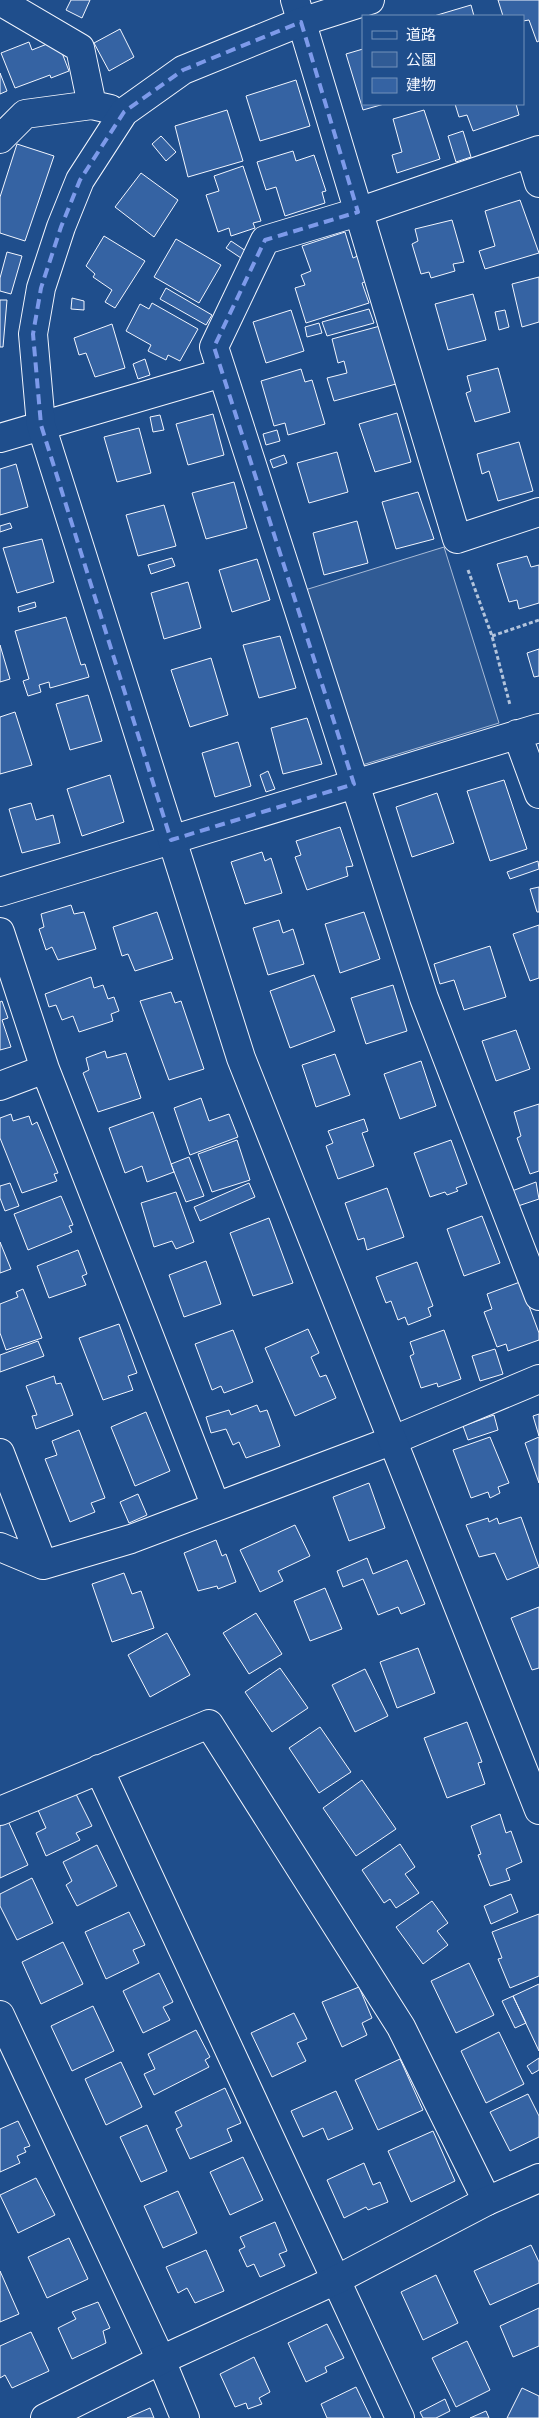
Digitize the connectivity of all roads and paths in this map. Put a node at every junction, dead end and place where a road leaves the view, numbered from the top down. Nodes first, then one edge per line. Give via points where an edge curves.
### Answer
1 (370, 0) edge
2 (0, 1) edge
3 (297, 6) edge
4 (92, 105) junction
5 (124, 112) junction
6 (0, 140) edge
7 (534, 152) edge
8 (539, 183) edge
9 (358, 212) junction
10 (222, 372) junction
11 (41, 425) junction
12 (0, 438) edge
13 (539, 512) edge
14 (457, 539) junction
15 (539, 620) edge
16 (492, 636) junction
17 (528, 731) edge
18 (354, 784) junction
19 (539, 794) edge
20 (171, 840) junction
21 (0, 892) edge
22 (0, 932) edge
23 (45, 1069) junction
24 (0, 1086) edge
25 (539, 1296) edge
26 (539, 1380) edge
27 (391, 1441) junction
28 (0, 1453) edge
29 (216, 1507) junction
30 (0, 1547) edge
31 (43, 1565) junction
32 (99, 1769) junction
33 (537, 1801) edge
34 (0, 1811) edge
35 (0, 2015) edge
36 (539, 2178) edge
37 (487, 2201) junction
38 (336, 2280) junction
39 (161, 2360) junction
40 (45, 2418) edge
41 (186, 2418) edge
42 (400, 2418) edge

1 - 3 street
2 - 4 street via 80,48
3 - 5 street via 184,70
3 - 9 street
4 - 5 street
4 - 6 street via 25,114
5 - 11 street via 80,180 41,288 33,334
7 - 8 street
7 - 9 street
9 - 10 street via 265,240 214,347
9 - 14 street
10 - 11 street
10 - 18 street
11 - 12 street
11 - 20 street
13 - 14 street
14 - 16 path
15 - 16 path
16 - 17 path
17 - 18 street
17 - 19 street
18 - 20 street
18 - 25 street via 424,998
20 - 21 street
20 - 27 street via 241,1058
22 - 23 street
23 - 24 street
23 - 29 street
26 - 27 street
27 - 29 street
27 - 33 street
28 - 31 street
29 - 31 street via 131,1539
30 - 31 street
32 - 34 street
32 - 37 street via 209,1724 401,2027
32 - 38 street
35 - 39 street
36 - 37 street
37 - 38 street
38 - 39 street
38 - 42 street
39 - 40 street
39 - 41 street

